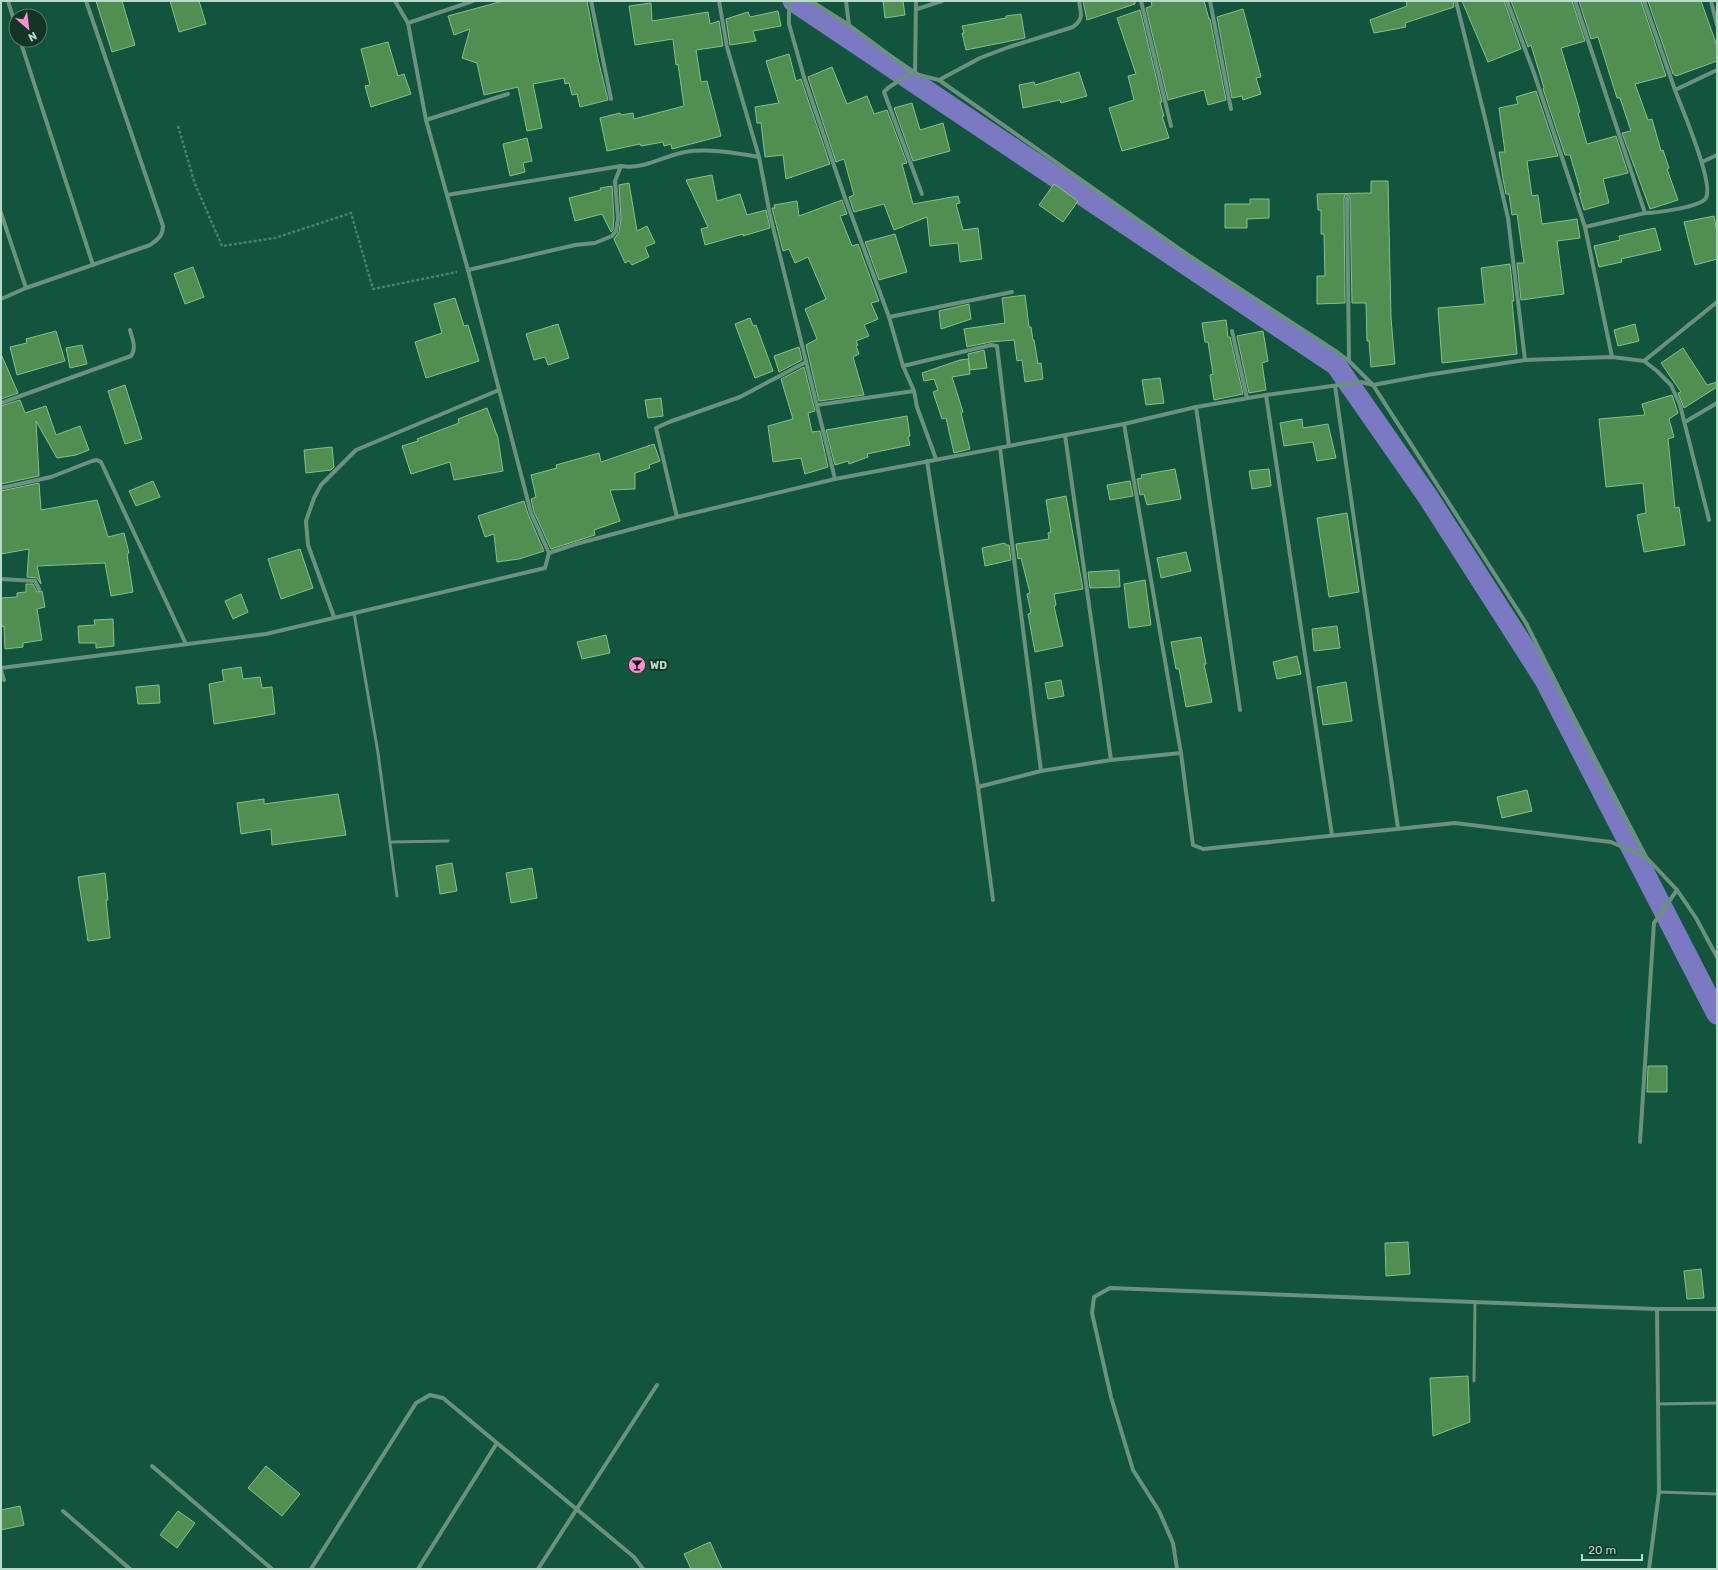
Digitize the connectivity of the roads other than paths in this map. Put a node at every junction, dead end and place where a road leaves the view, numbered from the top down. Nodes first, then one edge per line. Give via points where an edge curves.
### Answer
1 (86, 1) edge
2 (395, 1) edge
3 (473, 1) edge
4 (591, 1) edge
5 (719, 1) edge
6 (789, 1) edge
7 (812, 1) edge
8 (846, 1) edge
9 (916, 1) edge
10 (942, 1) edge
11 (1079, 1) edge
12 (1141, 1) edge
13 (1210, 1) edge
14 (1456, 1) edge
15 (1507, 1) edge
16 (1575, 1) edge
17 (1644, 1) edge
18 (1711, 1) edge
19 (917, 9) junction
20 (408, 23) junction
21 (849, 25) junction
22 (1717, 25) edge
23 (23, 48) edge
24 (1717, 70) edge
25 (914, 73) junction
26 (939, 80) junction
27 (1675, 90) junction
28 (508, 94) dead end
29 (611, 99) dead end
30 (1231, 108) dead end
31 (426, 120) junction
32 (1171, 126) dead end
33 (1717, 155) edge
34 (759, 157) junction
35 (1702, 162) junction
36 (621, 166) junction
37 (447, 194) junction
38 (922, 194) dead end
39 (1347, 198) dead end
40 (1, 213) edge
41 (1645, 213) junction
42 (1585, 227) junction
43 (93, 265) junction
44 (468, 270) junction
45 (26, 288) junction
46 (1012, 292) dead end
47 (1, 299) edge
48 (1717, 302) edge
49 (889, 317) junction
50 (130, 330) dead end
51 (1232, 331) dead end
52 (1612, 357) junction
53 (1525, 360) junction
54 (1349, 361) junction
55 (806, 362) junction
56 (1644, 362) junction
57 (903, 366) junction
58 (1338, 385) junction
59 (1373, 386) junction
60 (499, 390) junction
61 (914, 391) junction
62 (1266, 395) junction
63 (1247, 398) junction
64 (1, 403) edge
65 (1717, 403) edge
66 (817, 405) junction
67 (1196, 407) junction
68 (1685, 422) junction
69 (1124, 424) junction
70 (1066, 435) junction
71 (1008, 446) junction
72 (1000, 448) junction
73 (936, 459) junction
74 (927, 461) junction
75 (835, 479) junction
76 (1, 488) edge
77 (677, 517) junction
78 (1709, 520) dead end
79 (548, 554) junction
80 (1, 579) edge
81 (39, 590) dead end
82 (354, 613) junction
83 (334, 617) junction
84 (185, 642) junction
85 (1, 669) edge
86 (1, 676) edge
87 (2, 682) edge
88 (1240, 710) dead end
89 (1181, 753) junction
90 (1110, 760) junction
91 (1041, 771) junction
92 (978, 787) junction
93 (1398, 828) junction
94 (1332, 835) junction
95 (448, 840) dead end
96 (390, 842) junction
97 (1646, 857) junction
98 (1677, 890) junction
99 (397, 896) dead end
100 (993, 900) dead end
101 (1717, 957) edge
102 (1640, 1142) dead end
103 (1474, 1302) junction
104 (1656, 1309) junction
105 (1717, 1309) edge
106 (1474, 1381) dead end
107 (657, 1384) dead end
108 (1658, 1404) junction
109 (1717, 1404) edge
110 (497, 1443) junction
111 (152, 1466) dead end
112 (1659, 1492) junction
113 (1717, 1494) edge
114 (577, 1509) junction
115 (63, 1511) dead end
116 (130, 1569) edge
117 (272, 1569) edge
118 (311, 1569) edge
119 (418, 1569) edge
120 (538, 1569) edge
121 (642, 1569) edge
122 (1177, 1569) edge
123 (1649, 1569) edge

1 - 43 street via 163,232 159,239 150,245
2 - 20 street
3 - 20 street
4 - 29 street
5 - 34 street via 728,47
6 - 49 street via 789,24 804,77 844,196
7 - 21 street
8 - 21 street
9 - 19 street
10 - 19 street
11 - 26 street via 1081,17 1073,27 980,58
12 - 32 street
13 - 30 street
14 - 53 street via 1508,218
15 - 42 street via 1534,73
16 - 41 street
17 - 27 street
18 - 22 street
19 - 25 street
20 - 31 street
21 - 25 street
23 - 43 street
24 - 27 street
25 - 26 street
25 - 38 street, bridge via 884,92
26 - 54 street via 1188,255
27 - 35 street
28 - 31 street
31 - 37 street
33 - 35 street
34 - 36 street via 728,152 685,152 645,165
34 - 55 street via 770,215
35 - 41 street via 1708,190 1702,202
36 - 37 street
36 - 44 street via 615,181 618,219 616,231 612,236 595,243 575,245
37 - 44 street
39 - 54 street
40 - 45 street
41 - 42 street
42 - 52 street
43 - 45 street
44 - 60 street
45 - 47 street
46 - 49 street
48 - 56 street
49 - 57 street
50 - 64 street via 134,348 131,356
51 - 63 street
52 - 53 street
52 - 56 street
53 - 59 street
54 - 59 street
55 - 66 street
55 - 77 street via 740,397 656,428
56 - 68 street via 1671,385
57 - 61 street
57 - 71 street via 991,345 997,346
58 - 59 street via 1361,382
58 - 62 street
58 - 93 street
59 - 97 street via 1526,623
60 - 79 street via 530,513
60 - 83 street via 356,450 321,485 306,521 308,545
61 - 66 street
61 - 73 street via 917,407
62 - 63 street
62 - 94 street
63 - 67 street
65 - 68 street
66 - 75 street
67 - 69 street
67 - 88 street
68 - 78 street
69 - 70 street
69 - 89 street
70 - 71 street
70 - 90 street
71 - 72 street
72 - 73 street
72 - 91 street
73 - 74 street
74 - 75 street
74 - 92 street
75 - 77 street
76 - 84 street via 51,477 92,461 101,462
77 - 79 street
79 - 82 street via 545,568
80 - 81 street via 35,581
82 - 83 street
82 - 96 lane
83 - 84 street via 266,634
84 - 85 street
85 - 87 street
86 - 87 street
89 - 90 street
89 - 94 street via 1194,845 1203,849
90 - 91 street
91 - 92 street
92 - 100 street
93 - 94 street
93 - 97 street via 1455,823 1611,842
95 - 96 lane
96 - 99 lane
97 - 98 street
98 - 101 street
98 - 102 street via 1654,923
103 - 104 street
103 - 106 lane
103 - 122 street via 1110,1288 1094,1297 1092,1313 1111,1397 1134,1470 1159,1511 1173,1543
104 - 105 street
104 - 108 street
107 - 114 street
108 - 109 lane
108 - 112 street
110 - 114 street
110 - 118 street via 443,1398 430,1395 416,1403
110 - 119 street
111 - 117 street
112 - 113 lane
112 - 123 street
114 - 120 street
114 - 121 street via 634,1557
115 - 116 street

